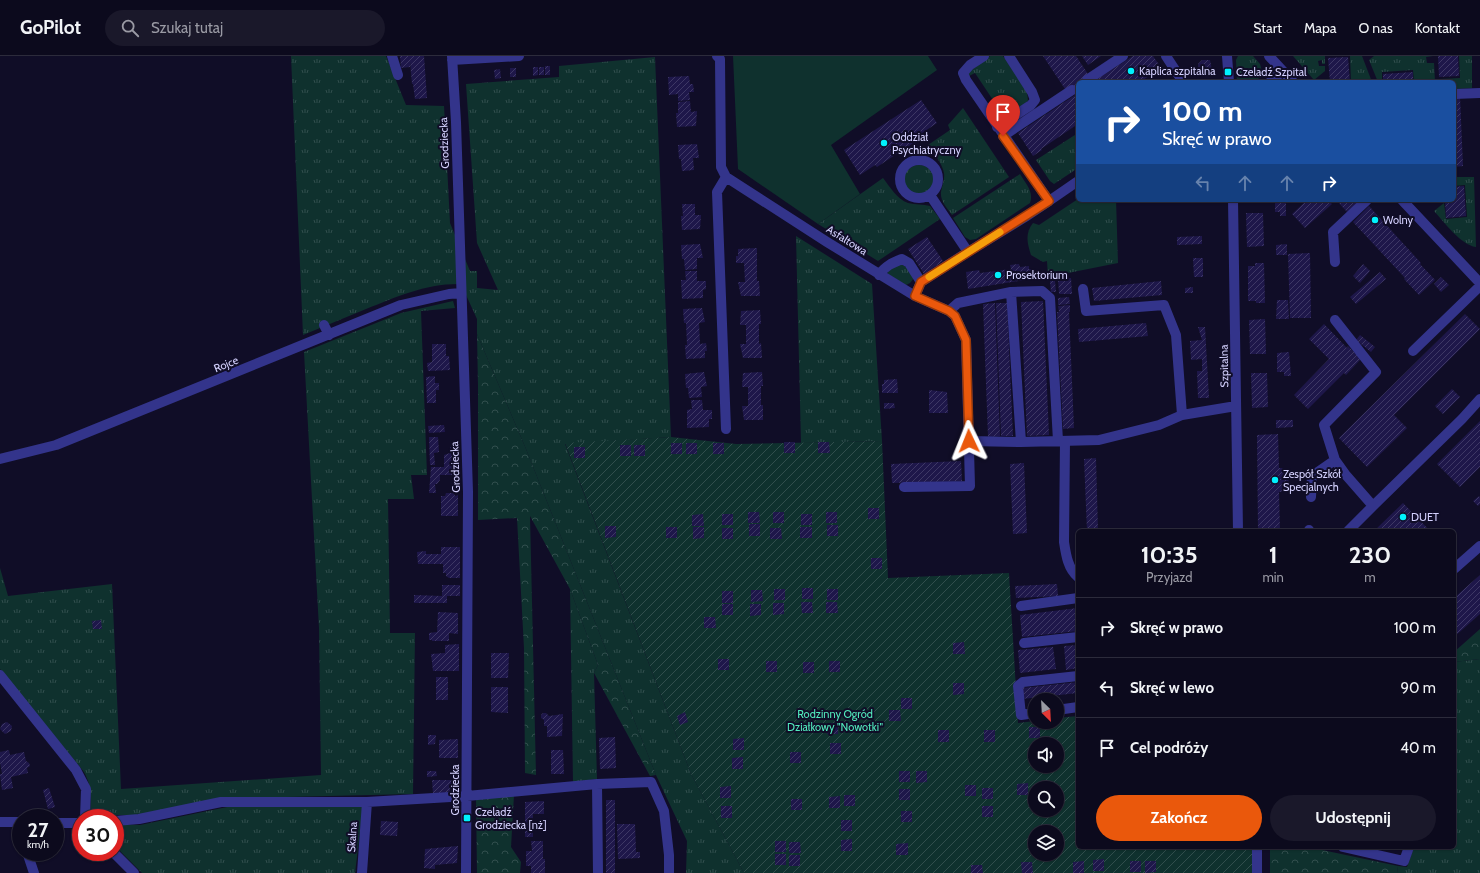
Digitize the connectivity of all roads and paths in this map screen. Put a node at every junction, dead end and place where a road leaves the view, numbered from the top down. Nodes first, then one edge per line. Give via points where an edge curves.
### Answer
1 (392, 56) edge
2 (520, 56) edge
3 (718, 56) edge
4 (984, 56) edge
5 (1009, 56) edge
6 (1123, 56) edge
7 (1166, 56) edge
8 (452, 57) edge
9 (1228, 57) edge
10 (1271, 57) edge
11 (1282, 71) junction
12 (398, 75) dead end
13 (1087, 80) dead end
14 (1182, 80) edge
15 (1229, 80) edge
16 (1272, 80) edge
17 (1291, 80) edge
18 (1072, 90) dead end
19 (1480, 93) edge
20 (1456, 94) edge
21 (1000, 131) junction
22 (726, 177) junction
23 (1076, 183) edge
24 (930, 194) dead end
25 (1049, 201) junction
26 (1233, 202) edge
27 (1365, 202) edge
28 (1404, 202) edge
29 (968, 252) junction
30 (1335, 262) dead end
31 (879, 274) junction
32 (1478, 279) edge
33 (921, 282) junction
34 (1083, 290) dead end
35 (1011, 292) junction
36 (461, 293) junction
37 (915, 296) junction
38 (949, 311) junction
39 (1335, 320) dead end
40 (324, 325) dead end
41 (329, 335) junction
42 (1413, 351) dead end
43 (1480, 399) edge
44 (1236, 406) junction
45 (1182, 415) junction
46 (726, 429) dead end
47 (969, 441) junction
48 (1061, 441) junction
49 (1021, 442) junction
50 (0, 459) edge
51 (1335, 460) junction
52 (904, 488) dead end
53 (1311, 497) dead end
54 (1373, 506) junction
55 (1238, 529) edge
56 (1350, 529) edge
57 (1480, 546) edge
58 (1456, 567) edge
59 (1076, 576) edge
60 (1076, 598) edge
61 (1021, 606) dead end
62 (1076, 637) edge
63 (1024, 643) dead end
64 (0, 675) edge
65 (1076, 676) edge
66 (1076, 707) edge
67 (1064, 709) edge
68 (1028, 714) edge
69 (597, 784) junction
70 (467, 796) junction
71 (367, 802) junction
72 (85, 809) edge
73 (124, 820) edge
74 (0, 822) edge
75 (12, 822) edge
76 (1257, 849) edge
77 (1352, 849) edge
78 (1408, 849) edge
79 (30, 861) edge
80 (122, 861) edge
81 (34, 873) edge
82 (134, 873) edge
83 (362, 873) edge
84 (466, 873) edge
85 (598, 873) edge
86 (670, 873) edge
87 (1257, 873) edge

1 - 12 street
2 - 8 street
3 - 22 street via 721,167
4 - 21 street via 963,73
5 - 21 street via 1035,100
6 - 13 street
7 - 14 street
8 - 36 street, Grodziecka
9 - 15 street
10 - 11 street
11 - 16 street
11 - 17 street
18 - 21 street
19 - 20 street
21 - 25 street
22 - 31 street, Asfaltowa
22 - 46 street via 717,192
23 - 25 street
24 - 29 street
25 - 29 street
26 - 44 street, Szpitalna
27 - 30 street via 1333,232
28 - 32 street
29 - 33 street
31 - 33 street via 890,264 902,259 909,263
31 - 37 street, Asfaltowa
32 - 42 street
33 - 37 street
34 - 45 street via 1086,311 1164,305 1176,335
35 - 38 street via 958,303
35 - 48 street via 1042,291 1050,298
35 - 49 street
36 - 41 street, Rojce via 400,301
36 - 70 street, Grodziecka via 468,492
37 - 38 street, Asfaltowa
38 - 47 street via 955,316 966,340
39 - 51 street via 1376,372 1324,425
40 - 41 street
41 - 50 street, Rojce via 56,445
43 - 54 street
44 - 45 street
44 - 55 street, Szpitalna
45 - 48 street via 1159,425 1099,440
47 - 49 street
47 - 52 street via 970,486
48 - 49 street
48 - 59 street via 1064,542 1066,559
51 - 53 street via 1312,476
51 - 54 street
54 - 56 street
57 - 58 street
60 - 61 street
62 - 63 street
64 - 72 street via 76,770 86,789
65 - 68 street via 1023,682 1018,686 1021,714
66 - 67 street
69 - 70 street
69 - 85 street
69 - 86 street via 651,782 664,811
70 - 71 street
70 - 84 street, Grodziecka
71 - 73 street via 221,802
71 - 83 street, Skalna
74 - 75 street
76 - 87 street
77 - 78 street via 1404,861
79 - 81 street
80 - 82 street

